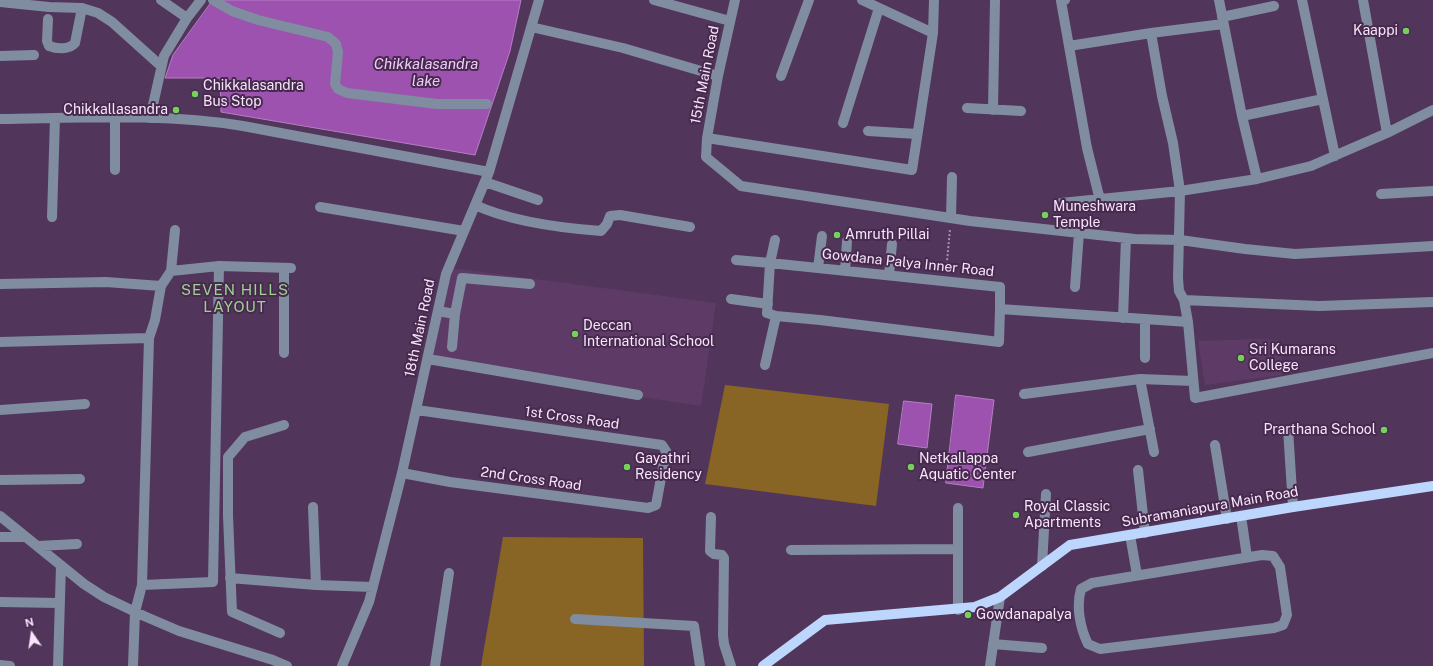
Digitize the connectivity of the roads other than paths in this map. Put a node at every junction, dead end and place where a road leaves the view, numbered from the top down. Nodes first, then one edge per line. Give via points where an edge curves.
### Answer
1 (162, 0) edge
2 (201, 0) edge
3 (213, 0) edge
4 (539, 0) edge
5 (654, 0) edge
6 (735, 0) edge
7 (809, 0) edge
8 (862, 0) edge
9 (934, 0) edge
10 (995, 0) edge
11 (1065, 0) edge
12 (1219, 0) edge
13 (1302, 0) edge
14 (1363, 0) edge
15 (0, 2) edge
16 (51, 3) edge
17 (1274, 6) dead end
18 (82, 8) junction
19 (879, 8) junction
20 (48, 18) dead end
21 (187, 18) junction
22 (730, 21) junction
23 (1223, 21) junction
24 (531, 27) junction
25 (933, 33) junction
26 (1152, 33) junction
27 (1069, 46) junction
28 (34, 55) dead end
29 (0, 56) edge
30 (161, 66) junction
31 (718, 76) junction
32 (781, 76) dead end
33 (1323, 99) junction
34 (487, 104) dead end
35 (967, 108) dead end
36 (993, 110) junction
37 (1433, 110) edge
38 (1020, 111) dead end
39 (1242, 116) junction
40 (115, 117) junction
41 (55, 118) junction
42 (150, 118) junction
43 (0, 119) edge
44 (843, 123) dead end
45 (868, 131) dead end
46 (1387, 133) junction
47 (918, 134) junction
48 (707, 138) junction
49 (1335, 156) junction
50 (115, 170) dead end
51 (487, 177) junction
52 (952, 177) dead end
53 (1257, 179) junction
54 (1433, 191) edge
55 (1180, 192) junction
56 (1381, 194) dead end
57 (538, 200) dead end
58 (1100, 200) junction
59 (1061, 203) dead end
60 (475, 205) junction
61 (320, 207) dead end
62 (52, 217) dead end
63 (951, 218) junction
64 (690, 228) dead end
65 (175, 230) dead end
66 (464, 231) junction
67 (1079, 233) junction
68 (822, 236) dead end
69 (1126, 238) junction
70 (775, 240) dead end
71 (1180, 240) junction
72 (847, 241) dead end
73 (892, 244) dead end
74 (1433, 246) edge
75 (736, 260) dead end
76 (770, 263) junction
77 (219, 266) junction
78 (818, 268) junction
79 (171, 271) junction
80 (845, 271) junction
81 (889, 275) junction
82 (0, 284) edge
83 (530, 284) dead end
84 (161, 286) junction
85 (1075, 287) dead end
86 (731, 299) dead end
87 (1184, 300) junction
88 (1433, 302) edge
89 (768, 304) junction
90 (1000, 309) junction
91 (438, 311) junction
92 (455, 314) junction
93 (776, 316) junction
94 (1123, 318) junction
95 (1145, 320) junction
96 (1188, 322) junction
97 (149, 338) junction
98 (0, 342) edge
99 (452, 347) dead end
100 (284, 353) dead end
101 (1433, 353) edge
102 (1145, 358) dead end
103 (428, 359) junction
104 (765, 365) dead end
105 (1140, 379) junction
106 (1193, 381) junction
107 (1024, 394) dead end
108 (638, 395) dead end
109 (85, 404) dead end
110 (0, 410) edge
111 (417, 410) junction
112 (284, 425) dead end
113 (1150, 429) junction
114 (1288, 429) dead end
115 (1215, 445) dead end
116 (1028, 452) dead end
117 (1154, 452) dead end
118 (1138, 470) dead end
119 (402, 473) junction
120 (80, 479) dead end
121 (0, 480) edge
122 (1433, 486) edge
123 (1046, 494) dead end
124 (656, 505) joint
125 (1293, 507) junction
126 (313, 508) dead end
127 (958, 508) dead end
128 (0, 516) edge
129 (1241, 516) junction
130 (711, 517) dead end
131 (1227, 519) junction
132 (1145, 532) junction
133 (1130, 535) junction
134 (0, 537) edge
135 (26, 537) junction
136 (77, 544) dead end
137 (38, 546) junction
138 (958, 549) junction
139 (791, 550) dead end
140 (1247, 557) junction
141 (61, 565) junction
142 (1042, 566) junction
143 (449, 573) dead end
144 (1137, 575) junction
145 (230, 578) junction
146 (142, 585) junction
147 (316, 585) junction
148 (373, 587) junction
149 (1000, 597) junction
150 (0, 602) edge
151 (60, 603) junction
152 (958, 610) junction
153 (135, 612) junction
154 (575, 619) dead end
155 (280, 633) dead end
156 (993, 644) junction
157 (1042, 648) dead end
158 (0, 666) edge
159 (10, 666) edge
160 (58, 666) edge
161 (133, 666) edge
162 (287, 666) edge
163 (342, 666) edge
164 (435, 666) edge
165 (700, 666) edge
166 (731, 666) edge
167 (763, 666) edge
168 (990, 666) edge

1 - 21 street
2 - 21 street
3 - 34 street via 239,14 328,37 336,44 338,52 335,84 338,89 347,93 437,104
4 - 24 street, 18th Main Road
5 - 22 street
6 - 22 street, 15th Main Road
7 - 32 street
8 - 19 street
9 - 25 street
10 - 36 street
11 - 27 street via 1061,1
12 - 23 street
13 - 33 street
14 - 46 street
15 - 16 street
16 - 18 street
17 - 23 street
18 - 20 street via 75,43 69,48 50,46 47,41
18 - 30 street via 98,13 112,22
19 - 25 street
19 - 44 street
21 - 30 street via 164,56
22 - 31 street, 15th Main Road
23 - 26 street
23 - 39 street
24 - 31 street via 623,48
24 - 51 street, 18th Main Road
25 - 47 street
26 - 27 street
26 - 55 street
27 - 58 street via 1087,148
28 - 29 street
30 - 42 street
31 - 48 street, 15th Main Road
33 - 39 street
33 - 49 street
35 - 36 street
36 - 38 street
37 - 46 street
39 - 53 street
40 - 41 street
40 - 42 street
40 - 50 street
41 - 43 street
41 - 62 street
42 - 51 street via 225,123
45 - 47 street
46 - 49 street
47 - 48 street via 912,170
48 - 63 street, 15th Main Road via 706,157 741,186
49 - 53 street via 1311,166
51 - 57 street
51 - 60 street, 18th Main Road
52 - 63 street
53 - 55 street
54 - 56 street
55 - 58 street
55 - 71 street
58 - 59 street
60 - 64 street via 510,218 579,229 601,231 610,216 620,215
60 - 66 street, 18th Main Road
61 - 66 street
63 - 67 street
65 - 79 street
66 - 91 street, 18th Main Road via 446,274
67 - 69 street
67 - 85 street
68 - 78 street
69 - 71 street
69 - 94 street
70 - 76 street
71 - 74 street via 1295,254
71 - 87 street via 1178,278 1179,291
72 - 80 street
73 - 81 street
75 - 76 street, Gowdana Palya Inner Road
76 - 78 street, Gowdana Palya Inner Road
76 - 89 street
77 - 79 street
77 - 100 street via 288,268
77 - 146 street via 213,582
78 - 80 street, Gowdana Palya Inner Road
79 - 84 street
80 - 81 street, Gowdana Palya Inner Road
81 - 90 street, Gowdana Palya Inner Road via 1000,286
82 - 84 street via 106,282
83 - 92 street via 462,278
84 - 97 street
86 - 89 street
87 - 88 street via 1319,306
87 - 96 street
89 - 93 street via 767,313
90 - 93 street via 999,342
90 - 94 street
91 - 92 street
91 - 103 street, 18th Main Road
92 - 99 street
93 - 104 street
94 - 95 street
95 - 96 street
95 - 102 street
96 - 106 street
97 - 98 street
97 - 146 street
101 - 106 street via 1195,398
103 - 108 street
103 - 111 street, 18th Main Road
105 - 106 street
105 - 107 street
105 - 113 street
109 - 110 street
111 - 119 street, 18th Main Road
111 - 124 street, 1st Cross Road via 662,445 666,451
112 - 145 street via 245,437 228,457
113 - 116 street
113 - 117 street
114 - 125 street
115 - 131 street
118 - 132 street
119 - 124 street, 2nd Cross Road via 450,482 640,507
119 - 148 street, 18th Main Road
120 - 121 street
122 - 125 main road, Subramaniapura Main Road
123 - 142 street
125 - 129 main road, Subramaniapura Main Road
126 - 147 street
127 - 138 street
128 - 135 street
129 - 131 main road, Subramaniapura Main Road
129 - 140 street
130 - 166 street via 710,551 724,558 724,644
131 - 132 main road, Subramaniapura Main Road
132 - 133 main road, Subramaniapura Main Road
133 - 142 main road, Subramaniapura Main Road via 1070,545
133 - 144 street
134 - 135 street
135 - 137 street
136 - 137 street
137 - 141 street
138 - 139 street
138 - 152 street
140 - 144 street
140 - 144 street via 1274,556 1280,567 1287,615 1283,625 1100,649 1088,644 1083,634 1078,600 1081,589 1092,583
141 - 151 street
141 - 153 street via 93,590
142 - 149 main road, Subramaniapura Main Road
143 - 164 street
145 - 147 street
145 - 155 street via 232,612
146 - 153 street
147 - 148 street
148 - 163 street, 18th Main Road
149 - 152 main road, Subramaniapura Main Road via 975,607
149 - 156 street
150 - 151 street
151 - 160 street
152 - 167 main road, Subramaniapura Main Road via 825,620
153 - 161 street
153 - 162 street via 179,630
154 - 165 street via 694,626
156 - 157 street
156 - 168 street
158 - 159 street

